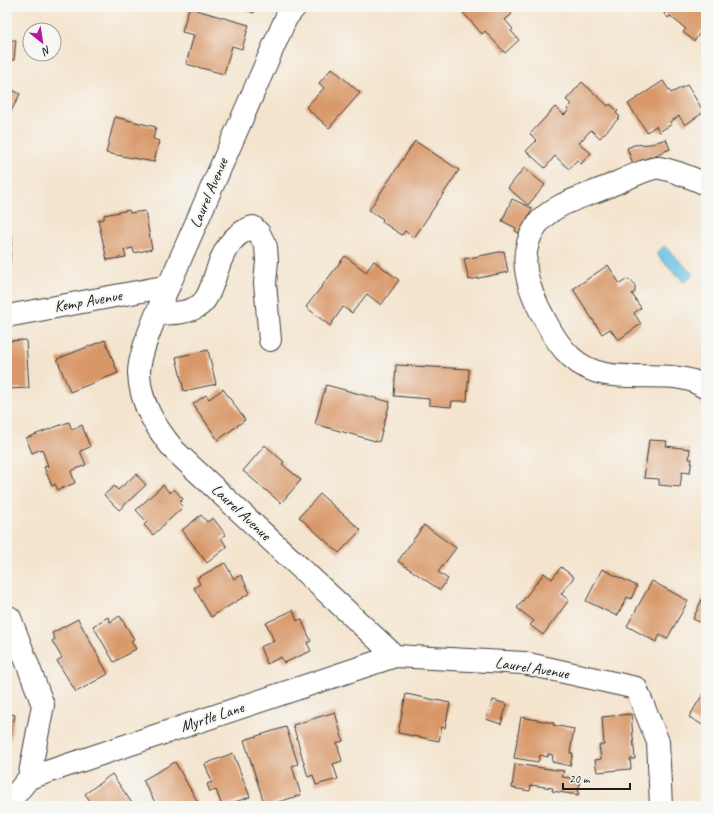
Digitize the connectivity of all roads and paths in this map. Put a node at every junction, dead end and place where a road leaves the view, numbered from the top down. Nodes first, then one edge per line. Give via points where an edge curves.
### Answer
1 (295, 7) edge
2 (706, 184) edge
3 (169, 286) junction
4 (158, 314) junction
5 (7, 316) edge
6 (270, 340) dead end
7 (706, 388) edge
8 (7, 616) edge
9 (395, 656) junction
10 (29, 778) junction
11 (7, 805) edge
12 (661, 806) edge

1 - 3 street, Laurel Avenue via 286,18
2 - 7 street via 659,168 556,208 536,226 528,244 525,262 527,281 538,307 556,341 571,358 590,369 616,377 670,377 693,381
3 - 4 street, Laurel Avenue
3 - 5 street, Kemp Avenue
4 - 6 street via 182,312 198,307 208,294 230,242 243,230 253,227 260,233 266,247 265,283
4 - 9 street, Laurel Avenue via 141,355 139,372 141,391 148,412 159,432 175,451
8 - 10 street via 10,618 43,705
9 - 10 street, Myrtle Lane
9 - 12 street, Laurel Avenue via 524,663 636,688 658,742
10 - 11 street

